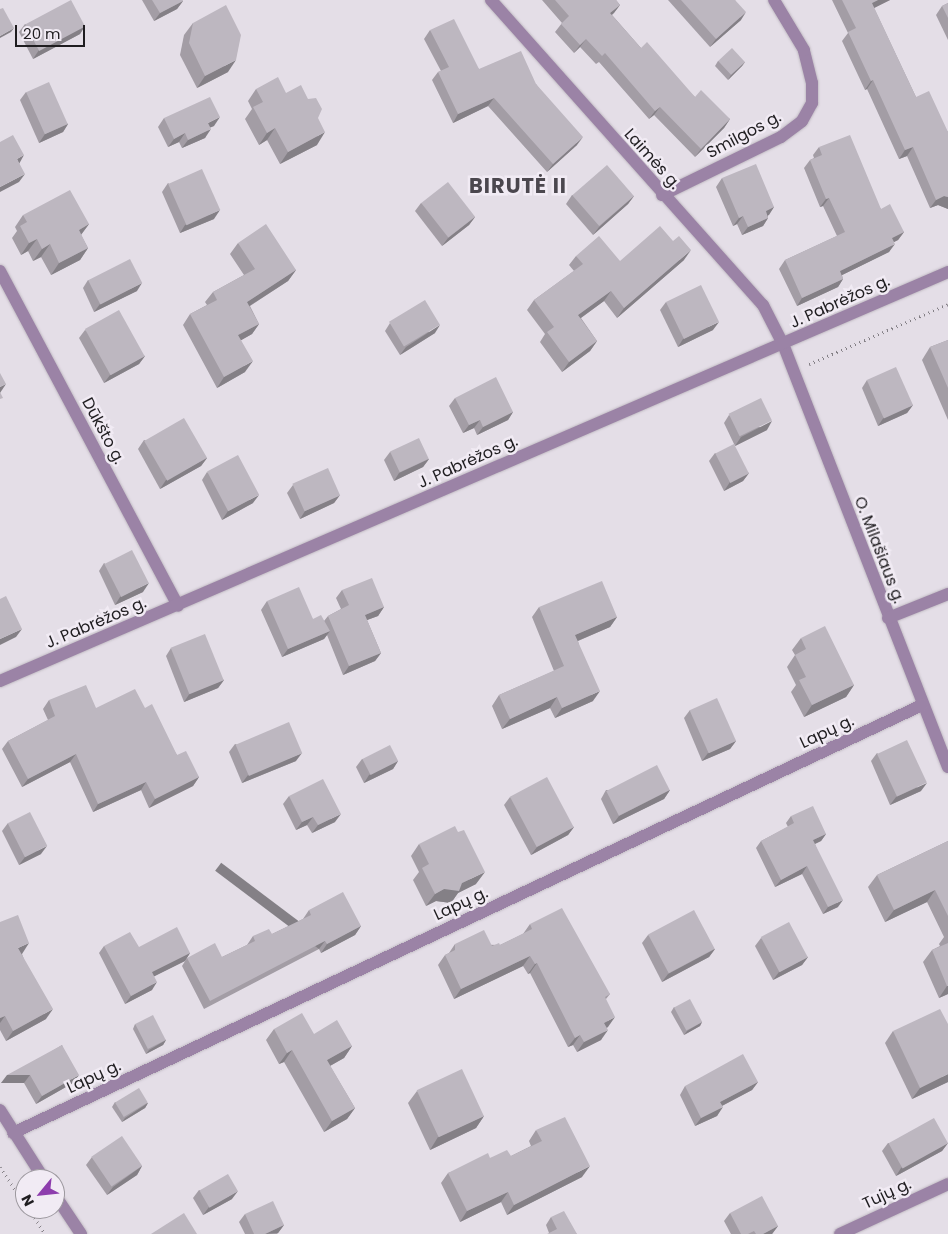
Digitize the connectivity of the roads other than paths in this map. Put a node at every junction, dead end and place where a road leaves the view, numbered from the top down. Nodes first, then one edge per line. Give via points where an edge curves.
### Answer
1 (491, 0) edge
2 (774, 0) edge
3 (662, 194) junction
4 (0, 271) edge
5 (948, 272) edge
6 (783, 344) junction
7 (948, 594) edge
8 (178, 606) junction
9 (888, 618) junction
10 (0, 681) edge
11 (922, 705) junction
12 (948, 767) edge
13 (0, 1110) edge
14 (13, 1133) junction
15 (37, 1169) edge
16 (948, 1184) edge
17 (65, 1210) edge
18 (81, 1234) edge
19 (840, 1234) edge

1 - 3 street, Laimės g.
2 - 3 street, Smilgos g. via 804,50 812,83 812,103 802,121 781,137
3 - 6 street, Laimės g. via 762,305
4 - 8 street, Dūkšto g.
5 - 6 street, J. Pabrėžos g.
6 - 8 street, J. Pabrėžos g.
6 - 9 street, O. Milašiaus g.
7 - 9 street
8 - 10 street, J. Pabrėžos g.
9 - 11 street, O. Milašiaus g.
11 - 12 street, O. Milašiaus g.
11 - 14 street, Lapų g.
13 - 14 street
14 - 15 street
16 - 19 street, Tujų g.
17 - 18 street

